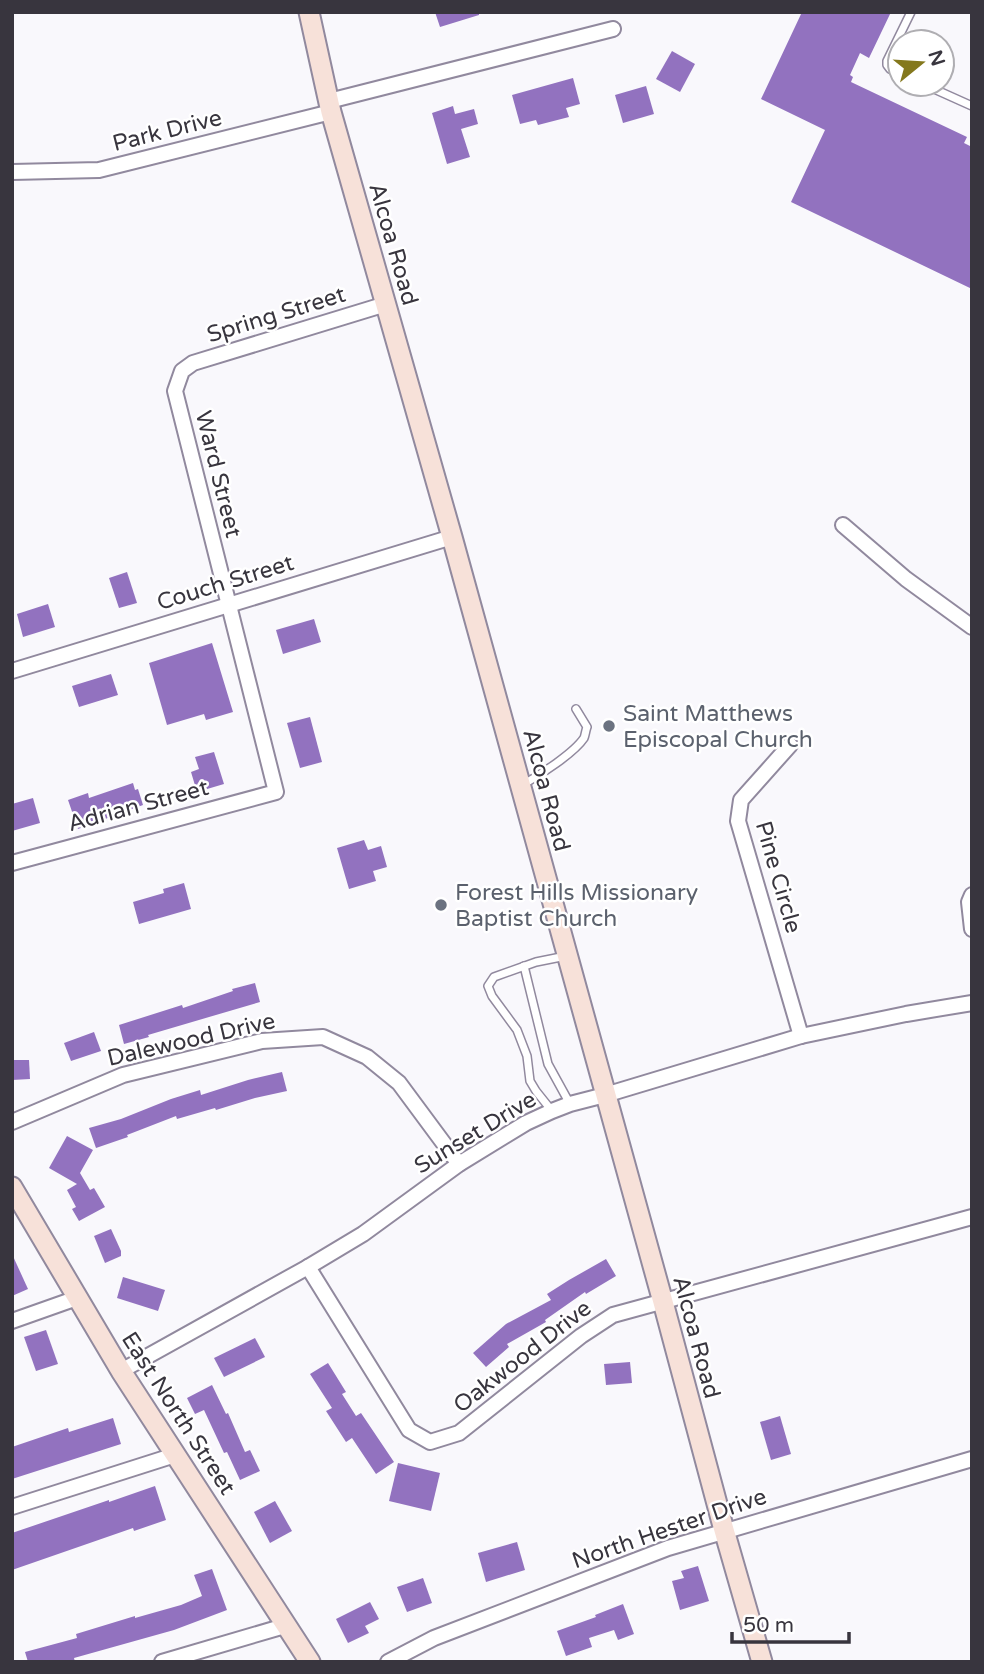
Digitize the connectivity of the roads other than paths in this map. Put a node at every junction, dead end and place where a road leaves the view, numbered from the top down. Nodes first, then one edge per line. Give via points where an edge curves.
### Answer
1 (309, 12) edge
2 (911, 12) edge
3 (903, 28) edge
4 (613, 29) dead end
5 (954, 98) edge
6 (972, 106) edge
7 (330, 107) junction
8 (12, 172) edge
9 (386, 304) junction
10 (182, 371) joint
11 (843, 525) dead end
12 (452, 537) junction
13 (228, 605) junction
14 (972, 627) edge
15 (12, 671) edge
16 (576, 709) dead end
17 (790, 745) dead end
18 (520, 786) junction
19 (276, 792) joint
20 (12, 863) edge
21 (972, 895) edge
22 (972, 929) edge
23 (567, 956) junction
24 (524, 966) junction
25 (972, 1003) edge
26 (801, 1036) junction
27 (605, 1096) junction
28 (570, 1104) junction
29 (552, 1111) junction
30 (12, 1122) edge
31 (459, 1164) junction
32 (12, 1187) edge
33 (972, 1217) edge
34 (308, 1267) junction
35 (77, 1298) junction
36 (663, 1302) junction
37 (12, 1321) edge
38 (121, 1371) junction
39 (175, 1455) junction
40 (972, 1459) edge
41 (12, 1507) edge
42 (724, 1530) junction
43 (288, 1625) junction
44 (162, 1662) edge
45 (310, 1662) edge
46 (388, 1662) edge
47 (762, 1662) edge

1 - 7 main road, Alcoa Road
2 - 3 lane
4 - 7 street, Park Drive
5 - 6 lane
7 - 8 street, Park Drive via 99,170
7 - 9 main road, Alcoa Road
9 - 10 street, Spring Street via 193,363
9 - 12 main road, Alcoa Road
10 - 13 street, Ward Street via 175,391
11 - 14 street
12 - 13 street, Couch Street
12 - 18 main road, Alcoa Road
13 - 15 street, Couch Street
13 - 19 street, Ward Street
16 - 18 lane via 587,727 584,737 541,775
17 - 26 street, Pine Circle via 741,800 738,821
18 - 23 main road, Alcoa Road
19 - 20 street, Adrian Street
21 - 22 street
23 - 24 lane
23 - 27 main road, Alcoa Road
24 - 28 lane via 548,1064
24 - 29 lane via 494,977 488,986 524,1045 530,1081
25 - 26 street, Sunset Drive
26 - 27 street, Sunset Drive
27 - 28 street, Sunset Drive
27 - 36 main road, Alcoa Road
28 - 29 street, Sunset Drive
29 - 31 street, Sunset Drive
30 - 31 street, Dalewood Drive via 123,1075 262,1041 323,1037 367,1057 399,1083
31 - 34 street, Sunset Drive via 363,1234
32 - 35 main road, East North Street
33 - 36 street, Oakwood Drive
34 - 36 street, Oakwood Drive via 409,1430 430,1442 459,1433 613,1315
34 - 38 street, Sunset Drive
35 - 37 street
35 - 38 main road, East North Street
36 - 42 main road, Alcoa Road
38 - 39 main road, East North Street
39 - 41 street
39 - 43 main road, East North Street
40 - 42 street, North Hester Drive
42 - 46 street, North Hester Drive via 473,1623
42 - 47 main road, Alcoa Road
43 - 44 street
43 - 45 main road, East North Street

